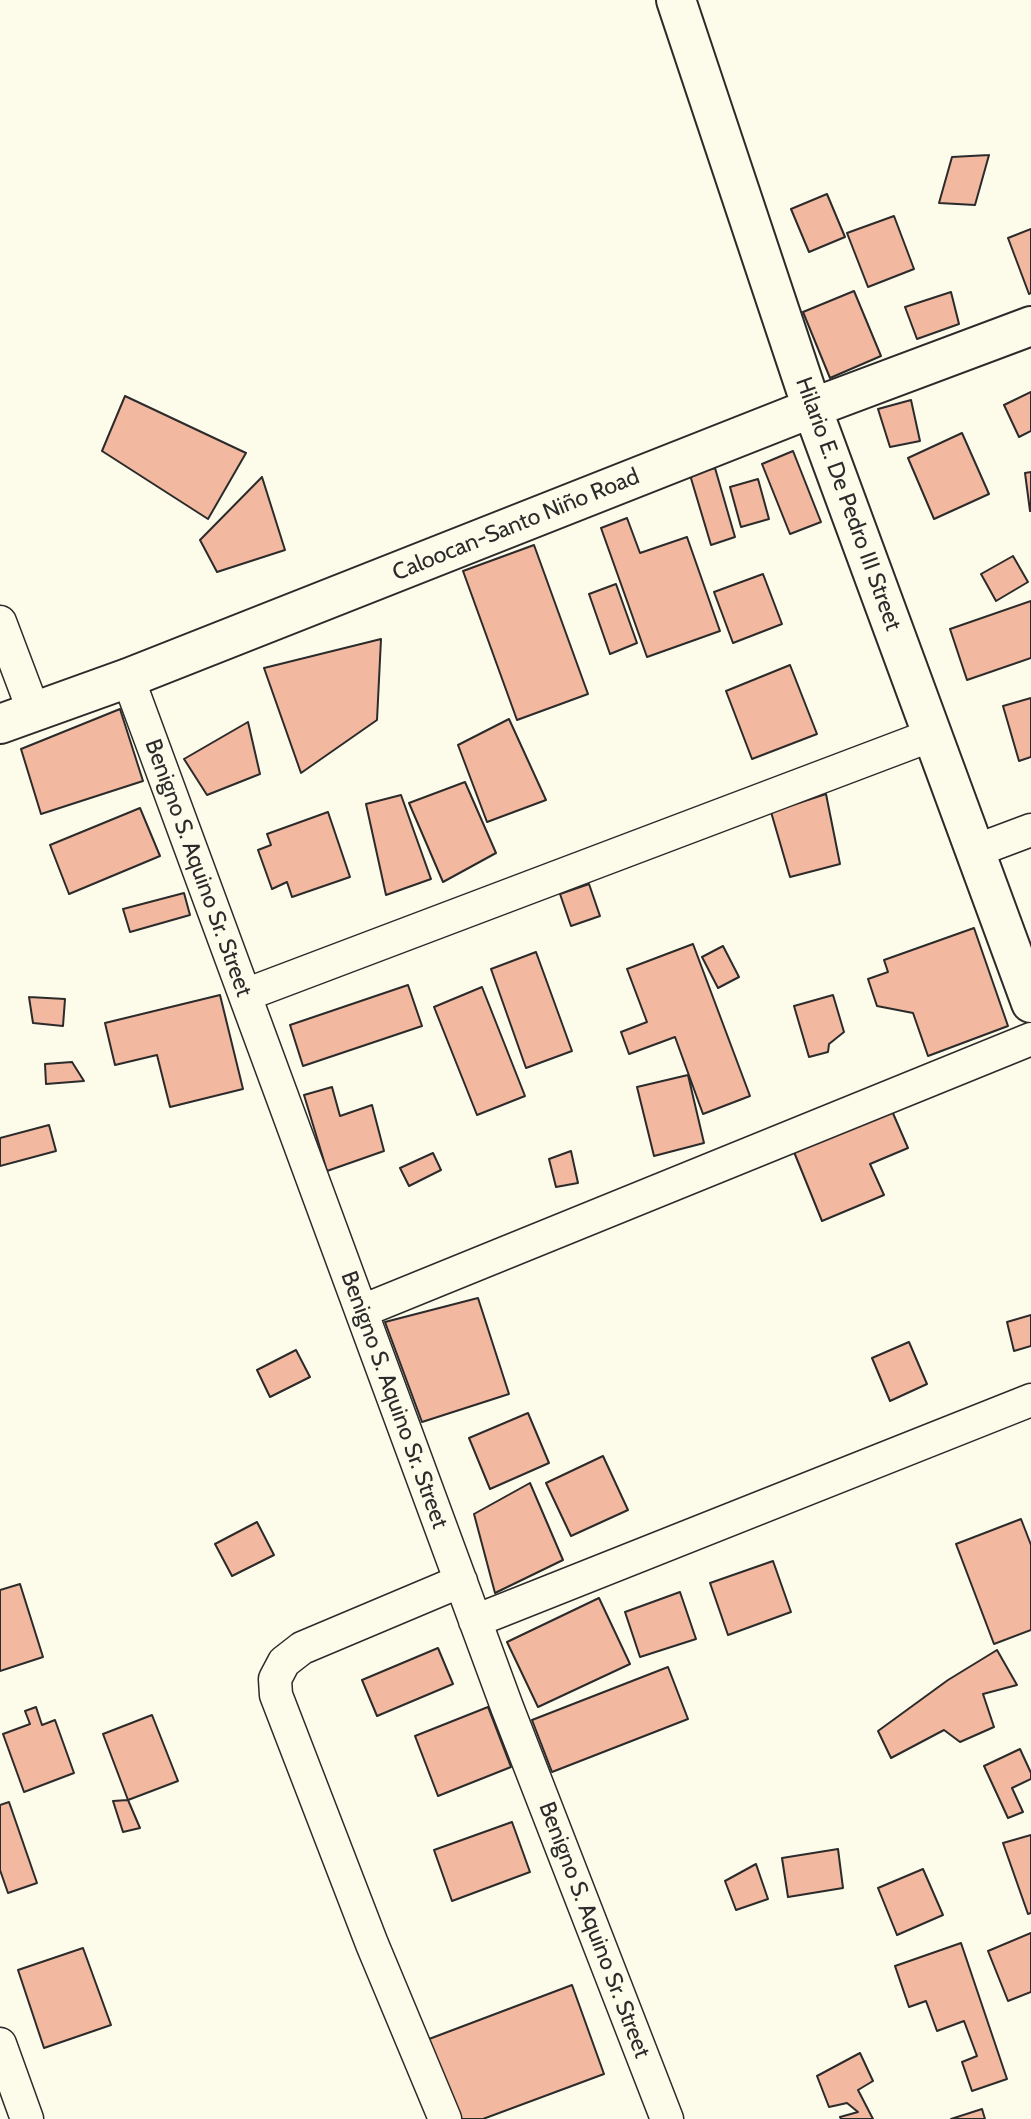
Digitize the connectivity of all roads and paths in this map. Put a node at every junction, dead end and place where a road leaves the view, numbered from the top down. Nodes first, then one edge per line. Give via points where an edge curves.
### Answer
1 (676, 0) edge
2 (1031, 326) edge
3 (812, 408) junction
4 (0, 621) edge
5 (128, 678) junction
6 (17, 718) edge
7 (932, 735) junction
8 (1031, 830) edge
9 (975, 851) junction
10 (245, 995) junction
11 (1031, 1003) edge
12 (1031, 1038) edge
13 (362, 1311) junction
14 (1031, 1400) edge
15 (461, 1581) junction
16 (475, 1621) junction
17 (0, 2043) edge
18 (27, 2119) edge
19 (445, 2119) edge
20 (667, 2119) edge

1 - 3 street, Hilario E. De Pedro III Street
2 - 3 street, Caloocan-Santo Niño Road
3 - 5 street, Caloocan-Santo Niño Road
3 - 7 street, Hilario E. De Pedro III Street
4 - 6 street
5 - 6 street, Caloocan-Santo Niño Road
5 - 10 street, Benigno S. Aquino Sr. Street
7 - 9 street, Hilario E. De Pedro III Street
7 - 10 street
8 - 9 street
9 - 11 street, Hilario E. De Pedro III Street
10 - 13 street, Benigno S. Aquino Sr. Street
12 - 13 street
13 - 15 street, Benigno S. Aquino Sr. Street
14 - 16 street
15 - 16 street, Benigno S. Aquino Sr. Street
15 - 19 street via 302,1648 284,1662 275,1679 276,1695 367,1931
16 - 20 street, Benigno S. Aquino Sr. Street
17 - 18 street

